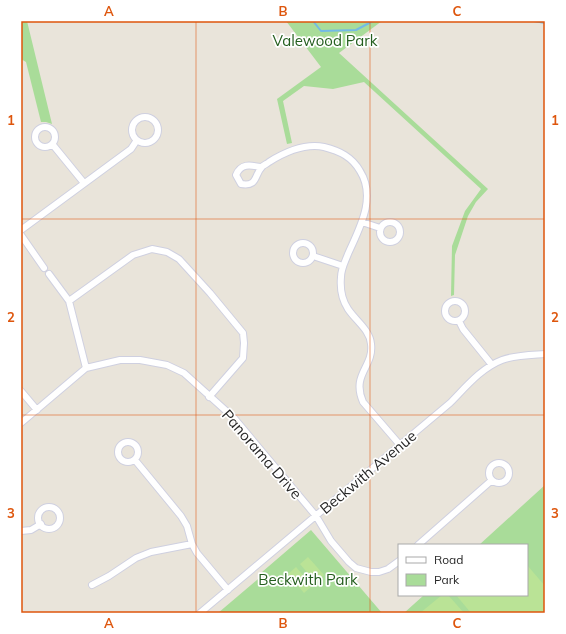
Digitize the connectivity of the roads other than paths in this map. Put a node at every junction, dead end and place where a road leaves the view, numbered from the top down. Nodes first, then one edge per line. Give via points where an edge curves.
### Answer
1 (137, 140) junction
2 (53, 144) dead end
3 (261, 167) dead end
4 (84, 183) junction
5 (362, 222) junction
6 (380, 228) dead end
7 (21, 230) edge
8 (21, 235) edge
9 (313, 256) dead end
10 (343, 266) junction
11 (44, 268) dead end
12 (49, 274) dead end
13 (69, 302) junction
14 (459, 321) dead end
15 (545, 354) edge
16 (492, 365) junction
17 (86, 368) junction
18 (21, 391) edge
19 (209, 397) junction
20 (37, 410) junction
21 (21, 423) edge
22 (400, 445) junction
23 (135, 460) dead end
24 (492, 480) dead end
25 (316, 516) junction
26 (40, 524) dead end
27 (21, 531) edge
28 (192, 544) junction
29 (419, 544) edge
30 (398, 562) edge
31 (92, 585) dead end
32 (228, 590) junction
33 (200, 613) edge

1 - 1 street via 148,142 156,136 158,126 155,121 146,117 136,121 132,131
1 - 4 street via 131,149
2 - 4 street
3 - 5 street via 289,151 307,146 345,154 358,167 366,184 367,203
4 - 7 street
5 - 6 street
5 - 10 street
8 - 11 street
9 - 10 street
10 - 22 street via 340,284 343,300 348,310 366,330 371,343 371,357 359,380 361,397
12 - 13 street
13 - 17 street
13 - 19 street via 133,255 152,249 167,252 179,259 243,333 242,358
14 - 16 street
15 - 16 street, Beckwith Avenue via 514,357
16 - 22 street, Beckwith Avenue
17 - 19 street, Panorama Drive via 120,360 140,360 167,365 184,373
17 - 20 street, Panorama Drive
18 - 20 street
19 - 25 street, Panorama Drive via 234,418
20 - 21 street, Panorama Drive
22 - 25 street, Beckwith Avenue
23 - 28 street via 181,516
24 - 29 street
25 - 30 street, Panorama Drive via 334,544 356,568 379,572
25 - 32 street, Beckwith Avenue
26 - 27 street via 31,530
28 - 31 street via 151,552 136,558
28 - 32 street
32 - 33 street, Beckwith Avenue

